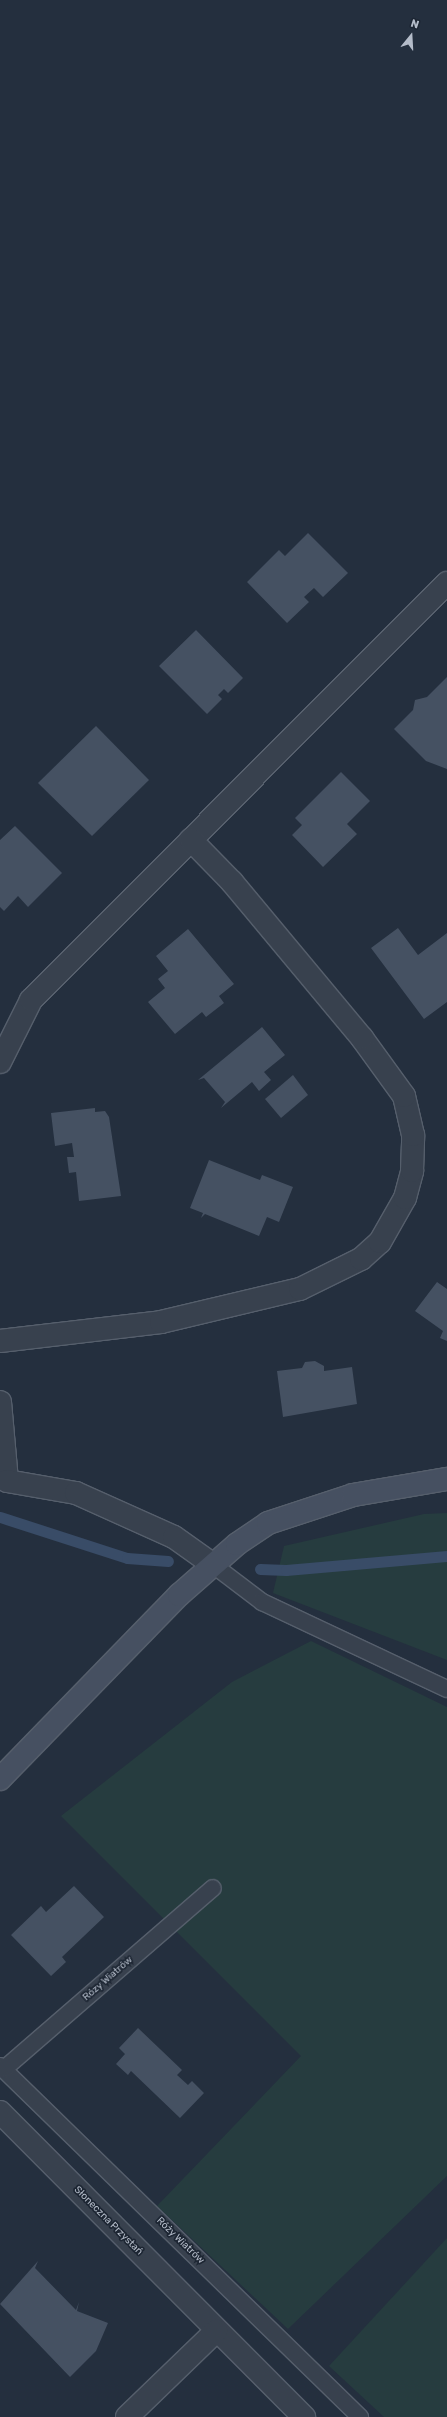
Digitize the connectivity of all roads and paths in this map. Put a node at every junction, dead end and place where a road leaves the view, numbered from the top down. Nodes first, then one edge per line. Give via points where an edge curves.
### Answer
1 (447, 583) edge
2 (191, 840) junction
3 (0, 1062) edge
4 (0, 1341) edge
5 (0, 1402) edge
6 (447, 1479) edge
7 (212, 1564) junction
8 (447, 1689) edge
9 (0, 1779) edge
10 (213, 1888) dead end
11 (2, 2067) edge
12 (0, 2112) edge
13 (216, 2331) junction
14 (128, 2417) edge
15 (304, 2417) edge
16 (360, 2417) edge

1 - 2 street
2 - 3 street via 31,1000
2 - 4 street via 232,882 362,1038 404,1096 413,1135 412,1171 405,1198 380,1242 361,1260 300,1289 161,1322
5 - 7 street via 8,1481 76,1493 174,1537
6 - 7 street via 352,1495 268,1523
7 - 8 lane via 262,1602
7 - 9 street
10 - 11 lane, Rózy Wiatrów
11 - 16 lane, Róży Wiatrów
12 - 13 street, Słoneczna Przystań
13 - 14 street
13 - 15 street, Słoneczna Przystań

